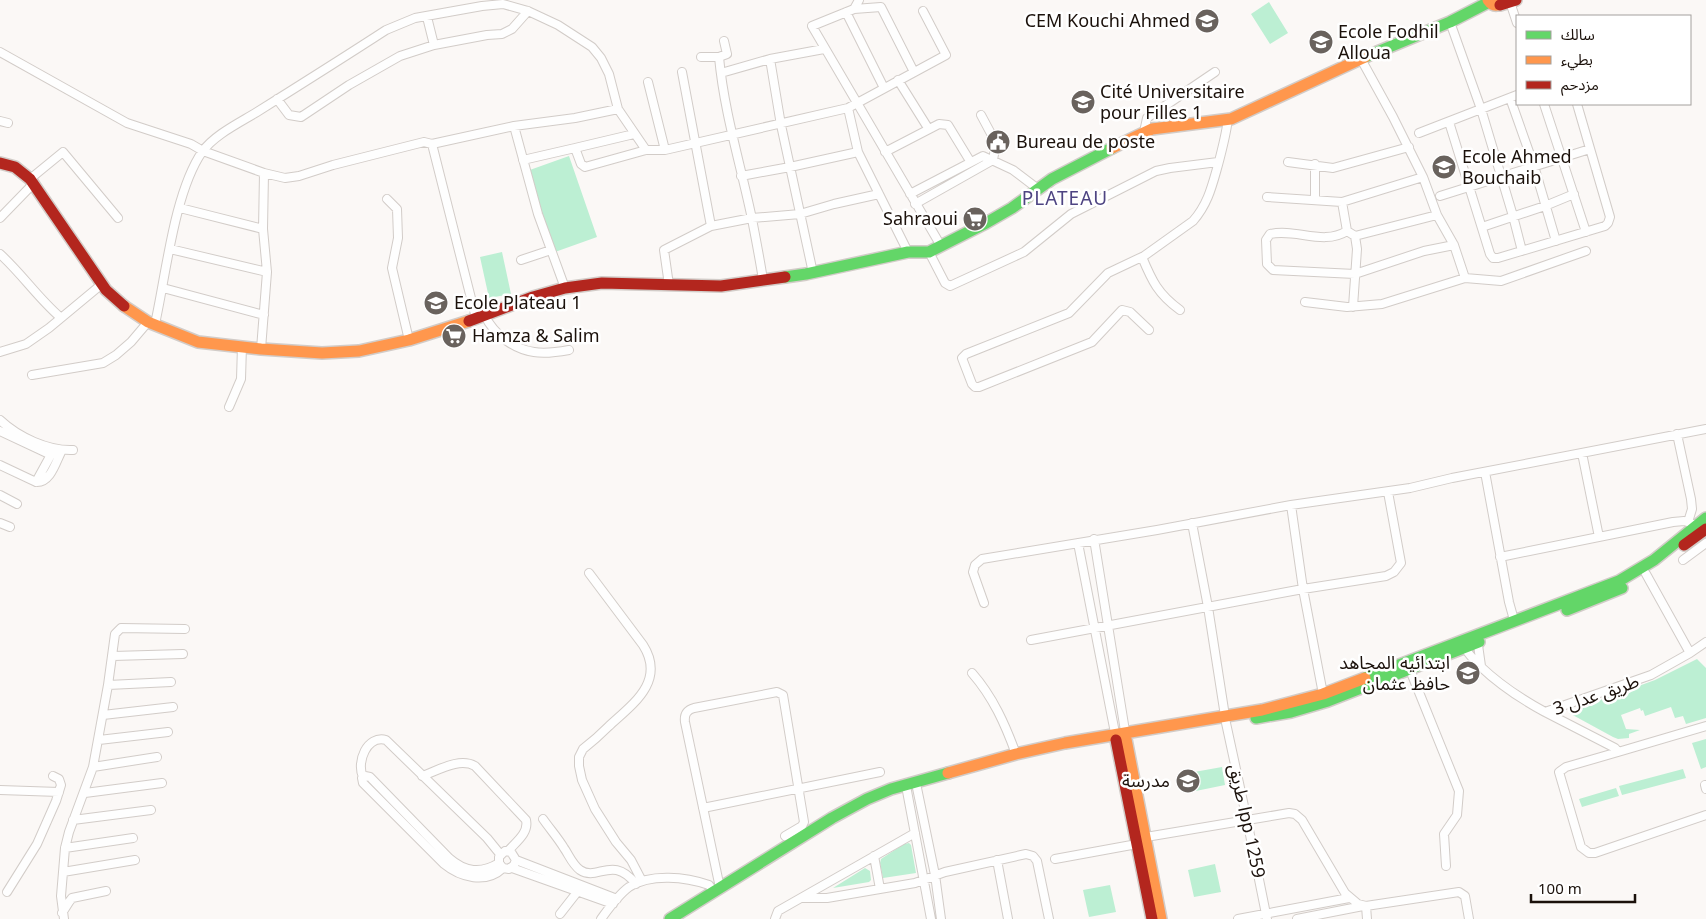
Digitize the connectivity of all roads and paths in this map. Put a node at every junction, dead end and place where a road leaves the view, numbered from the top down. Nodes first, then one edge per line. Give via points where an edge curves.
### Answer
1 (859, 0) edge
2 (1498, 1) edge
3 (876, 4) edge
4 (854, 9) junction
5 (528, 11) junction
6 (923, 11) dead end
7 (846, 12) junction
8 (427, 17) junction
9 (1516, 21) edge
10 (1450, 22) junction
11 (724, 41) dead end
12 (434, 45) junction
13 (824, 49) junction
14 (0, 52) edge
15 (701, 57) dead end
16 (719, 57) junction
17 (770, 59) junction
18 (1361, 59) junction
19 (682, 72) dead end
20 (914, 72) junction
21 (1215, 72) dead end
22 (721, 73) junction
23 (898, 80) junction
24 (648, 82) dead end
25 (884, 88) junction
26 (1513, 97) edge
27 (277, 99) junction
28 (856, 104) junction
29 (1544, 105) edge
30 (1577, 105) edge
31 (848, 108) junction
32 (618, 109) junction
33 (1481, 109) junction
34 (981, 115) dead end
35 (1228, 119) junction
36 (1449, 122) junction
37 (781, 125) junction
38 (514, 126) junction
39 (928, 128) junction
40 (1144, 132) junction
41 (1419, 133) dead end
42 (634, 134) junction
43 (733, 136) junction
44 (432, 144) junction
45 (695, 144) junction
46 (1409, 147) junction
47 (575, 148) junction
48 (1590, 149) junction
49 (203, 150) junction
50 (646, 150) junction
51 (665, 150) junction
52 (858, 152) junction
53 (885, 152) junction
54 (1562, 157) junction
55 (523, 160) junction
56 (993, 160) junction
57 (970, 161) junction
58 (1218, 162) junction
59 (1288, 162) dead end
60 (0, 164) edge
61 (1315, 164) junction
62 (1534, 166) junction
63 (790, 167) junction
64 (264, 174) junction
65 (741, 176) junction
66 (1424, 177) junction
67 (1501, 177) junction
68 (32, 181) junction
69 (1469, 188) junction
70 (1038, 189) junction
71 (879, 194) junction
72 (910, 194) junction
73 (1574, 194) junction
74 (1267, 196) dead end
75 (1440, 196) dead end
76 (387, 199) dead end
77 (1315, 200) junction
78 (1342, 202) junction
79 (915, 204) junction
80 (1546, 206) junction
81 (180, 208) junction
82 (800, 214) junction
83 (1437, 214) junction
84 (1513, 216) junction
85 (0, 218) edge
86 (118, 218) dead end
87 (752, 218) junction
88 (711, 226) junction
89 (1482, 227) junction
90 (263, 230) junction
91 (1347, 231) junction
92 (1586, 232) junction
93 (1355, 236) junction
94 (1556, 241) junction
95 (941, 246) junction
96 (1454, 246) junction
97 (170, 249) junction
98 (551, 250) junction
99 (1522, 251) junction
100 (908, 252) junction
101 (929, 252) junction
102 (1586, 252) dead end
103 (0, 254) edge
104 (1142, 257) junction
105 (521, 260) dead end
106 (267, 272) junction
107 (813, 273) junction
108 (1355, 274) junction
109 (1465, 278) junction
110 (763, 280) junction
111 (102, 284) junction
112 (669, 285) junction
113 (163, 288) junction
114 (565, 288) junction
115 (1305, 302) dead end
116 (1353, 307) junction
117 (1180, 310) dead end
118 (264, 315) junction
119 (60, 317) junction
120 (480, 317) junction
121 (152, 323) junction
122 (1149, 330) dead end
123 (409, 340) junction
124 (242, 346) junction
125 (261, 349) junction
126 (570, 350) dead end
127 (0, 352) edge
128 (32, 375) dead end
129 (229, 407) dead end
130 (0, 420) edge
131 (1706, 429) edge
132 (0, 431) edge
133 (1677, 434) junction
134 (73, 450) dead end
135 (56, 451) junction
136 (1582, 453) junction
137 (0, 465) edge
138 (1485, 472) junction
139 (36, 482) junction
140 (1388, 492) junction
141 (0, 495) edge
142 (17, 504) dead end
143 (1291, 505) junction
144 (0, 523) edge
145 (1192, 523) junction
146 (1699, 524) edge
147 (10, 527) dead end
148 (1599, 537) junction
149 (1094, 539) junction
150 (1078, 543) junction
151 (1706, 543) edge
152 (1500, 557) junction
153 (1683, 560) dead end
154 (589, 573) dead end
155 (1646, 574) junction
156 (1303, 589) junction
157 (984, 603) dead end
158 (1208, 607) junction
159 (1514, 620) junction
160 (1108, 626) junction
161 (1094, 628) junction
162 (185, 629) dead end
163 (1477, 639) junction
164 (1031, 640) dead end
165 (1706, 642) edge
166 (1463, 645) junction
167 (1690, 653) junction
168 (183, 654) dead end
169 (113, 656) junction
170 (1481, 666) junction
171 (1410, 670) junction
172 (972, 673) dead end
173 (171, 682) dead end
174 (108, 685) junction
175 (1323, 694) junction
176 (173, 708) dead end
177 (1545, 712) junction
178 (103, 716) junction
179 (1225, 720) junction
180 (1706, 726) edge
181 (168, 732) dead end
182 (1121, 736) junction
183 (99, 740) junction
184 (1618, 752) junction
185 (1016, 754) junction
186 (157, 757) dead end
187 (94, 767) junction
188 (880, 772) dead end
189 (54, 776) dead end
190 (422, 776) junction
191 (162, 783) dead end
192 (799, 789) junction
193 (912, 789) junction
194 (0, 790) edge
195 (59, 792) junction
196 (85, 793) junction
197 (703, 808) junction
198 (151, 810) dead end
199 (1706, 815) edge
200 (543, 819) dead end
201 (73, 820) junction
202 (1247, 820) junction
203 (915, 833) junction
204 (785, 836) dead end
205 (133, 838) dead end
206 (1142, 841) junction
207 (65, 848) junction
208 (508, 851) junction
209 (500, 854) junction
210 (874, 856) junction
211 (1055, 859) dead end
212 (136, 860) dead end
213 (516, 860) junction
214 (997, 860) junction
215 (501, 865) junction
216 (1446, 866) dead end
217 (512, 868) junction
218 (63, 872) junction
219 (935, 876) junction
220 (555, 879) junction
221 (924, 880) junction
222 (639, 882) junction
223 (880, 889) junction
224 (717, 890) junction
225 (106, 891) dead end
226 (578, 891) junction
227 (7, 892) dead end
228 (802, 898) junction
229 (1349, 898) junction
230 (615, 901) junction
231 (1364, 906) junction
232 (560, 914) dead end
233 (63, 916) edge
234 (1266, 916) edge
235 (601, 919) edge
236 (670, 919) edge
237 (682, 919) edge
238 (775, 919) edge
239 (931, 919) edge
240 (941, 919) edge
241 (1008, 919) edge
242 (1049, 919) edge
243 (1152, 919) edge
244 (1161, 919) edge
245 (1238, 919) edge
246 (1297, 919) edge
247 (1368, 919) edge
248 (1469, 919) edge

1 - 4 street
2 - 9 street
2 - 10 main road
3 - 4 street
3 - 20 street via 881,6
4 - 7 street
5 - 8 street via 503,4
5 - 12 street via 512,29 502,34
5 - 32 street via 558,25 592,47 609,74
6 - 20 street via 946,55
7 - 13 street via 812,26
7 - 25 street
8 - 12 street
8 - 27 street via 415,18 386,30
10 - 18 main road
10 - 33 street
11 - 16 street via 727,54
12 - 27 street via 400,56 301,117 289,115
13 - 17 street
13 - 28 street
14 - 49 street via 127,122
15 - 16 street
16 - 22 street
17 - 22 street
17 - 37 street
18 - 35 main road
18 - 46 street
19 - 45 street
20 - 23 street
21 - 40 street via 1148,118
22 - 43 street
23 - 25 street
23 - 39 street
24 - 51 street
25 - 28 street
26 - 33 street
26 - 62 street
27 - 49 street
28 - 31 street
28 - 53 street
29 - 54 street
30 - 48 street
31 - 37 street
31 - 52 street
32 - 38 street
32 - 42 street
33 - 36 street
33 - 67 street
34 - 56 street via 996,143
35 - 40 main road
35 - 58 street
36 - 41 street
36 - 69 street
37 - 43 street
37 - 63 street
38 - 44 street
38 - 55 street
39 - 53 street
39 - 57 street via 948,125
40 - 70 main road
42 - 47 street
42 - 50 street
43 - 45 street
43 - 65 street
44 - 64 street via 424,142 299,176 285,178
44 - 120 street
45 - 51 street
45 - 88 street
46 - 61 street via 1333,168
46 - 66 street
47 - 50 street via 581,164 586,167
47 - 55 street
48 - 54 street
48 - 92 street via 1610,219 1605,226
49 - 64 street
49 - 81 street
50 - 51 street
52 - 63 street
52 - 71 street
53 - 72 street
54 - 62 street
54 - 73 street
55 - 98 street
56 - 57 street via 983,156
56 - 70 street
56 - 79 street
57 - 72 street
58 - 101 street via 1156,171 1071,214 1024,252 950,286 945,283
58 - 104 street via 1210,196 1200,214 1184,229
59 - 61 street
60 - 68 main road via 15,167
61 - 77 street
62 - 67 street
62 - 80 street
63 - 65 street
63 - 82 street
64 - 90 street
65 - 87 street
66 - 78 street
66 - 83 street
67 - 69 street
67 - 84 street
68 - 85 street
68 - 86 street via 64,152
68 - 111 main road
69 - 75 street
69 - 89 street
70 - 95 main road via 986,224
71 - 82 street
71 - 100 street
72 - 79 street
73 - 80 street
73 - 92 street
74 - 77 street
76 - 123 street via 397,209 398,238 392,268
77 - 78 street
78 - 91 street
79 - 95 street
80 - 84 street
80 - 94 street
81 - 90 street
81 - 97 street
82 - 87 street
82 - 107 street
83 - 93 street
83 - 96 street
84 - 89 street
84 - 99 street
87 - 88 street
87 - 110 street
88 - 112 street via 664,250
89 - 99 street via 1493,258
90 - 106 street
91 - 93 street
91 - 108 street via 1328,238 1270,234 1266,240 1267,264 1273,270
92 - 94 street
93 - 108 street
94 - 99 street
95 - 101 main road
96 - 108 street via 1424,251
96 - 109 street
97 - 106 street
97 - 113 street
98 - 105 street
98 - 114 street
100 - 101 main road
100 - 107 main road
102 - 109 street via 1501,281
103 - 119 street
104 - 117 street via 1152,282
104 - 122 street via 1108,273 1070,313 962,358 972,384 979,387 1092,342 1122,310 1130,312
106 - 118 street
107 - 110 main road
108 - 116 street
109 - 116 street via 1382,304
110 - 112 main road via 721,286
111 - 119 street
111 - 121 main road via 122,305
112 - 114 main road via 602,283
113 - 118 street
113 - 121 street
114 - 120 main road
115 - 116 street
118 - 125 street
119 - 127 street via 26,344
120 - 123 main road
120 - 126 street via 513,346 534,352
121 - 124 main road via 198,342
121 - 128 street via 104,363
123 - 125 main road via 359,351 322,354
124 - 125 main road
124 - 129 street via 241,379
130 - 135 street via 19,434
131 - 133 street
132 - 135 street
133 - 136 street
133 - 146 street via 1691,513
134 - 135 street
135 - 139 street
135 - 139 street via 46,480
136 - 138 street
136 - 148 street
137 - 139 street
138 - 140 street
138 - 152 street
140 - 143 street
140 - 156 street via 1401,563 1394,572
141 - 142 street
143 - 145 street
143 - 156 street
144 - 147 street
145 - 149 street
145 - 158 street, طريق lpp 1259
146 - 148 street via 1677,522
146 - 155 main road
146 - 159 main road via 1654,560 1625,578
148 - 152 street
149 - 150 street
149 - 160 street
150 - 157 street via 982,559 973,572
150 - 161 street
151 - 153 street
152 - 159 street
154 - 222 street via 649,655 647,683 640,697 583,749 579,757 582,780 595,808 631,860
155 - 163 main road via 1603,597
155 - 167 street
156 - 158 street
156 - 175 street
158 - 160 street
158 - 179 street, طريق lpp 1259
159 - 163 main road
160 - 161 street
160 - 182 street
161 - 164 street
161 - 182 street
162 - 169 street via 119,629 115,634
163 - 166 main road
163 - 170 street
165 - 167 street, طريق عدل 3
166 - 170 street, طريق عدل 3
166 - 171 main road
166 - 175 main road
167 - 177 street, طريق عدل 3 via 1651,675
168 - 169 street
169 - 174 street
170 - 177 street, طريق عدل 3 via 1502,686
171 - 179 main road via 1310,707 1272,716
171 - 216 street via 1459,791 1457,815 1444,834
172 - 185 street via 998,709
173 - 174 street
174 - 178 street
175 - 179 main road
176 - 178 street
177 - 184 street
178 - 183 street
179 - 182 main road
179 - 202 street, طريق lpp 1259
180 - 184 street
181 - 183 street
182 - 185 main road
182 - 193 main road via 1004,763
182 - 206 main road
183 - 187 street
184 - 199 street via 1559,772 1581,847 1585,851 1595,853
185 - 224 main road via 904,785 867,799
186 - 187 street
187 - 196 street
188 - 192 street
189 - 195 street via 61,785
190 - 208 street via 460,762 475,766 526,820 526,832
190 - 209 street
190 - 215 street via 389,742 382,739 374,741 362,758 360,767 363,776 370,777 443,857 474,871
191 - 196 street
192 - 197 street
192 - 197 street via 781,694 777,692 694,708 684,718
192 - 204 street via 804,822
193 - 203 street
193 - 219 street
193 - 237 main road via 848,817
194 - 195 street
195 - 227 street via 37,844
196 - 201 street
197 - 224 street
198 - 201 street
200 - 222 street via 581,871 620,870
201 - 207 street
202 - 206 street
202 - 229 street via 1289,812 1298,816
202 - 234 street, طريق lpp 1259
203 - 210 street
203 - 221 street
205 - 207 street
206 - 211 street
206 - 243 main road
206 - 244 main road
207 - 218 street
208 - 209 street
208 - 213 street
209 - 215 street
210 - 223 street
210 - 228 street
212 - 218 street
213 - 217 street
213 - 220 street
214 - 219 street
214 - 241 street
214 - 242 street via 1026,854 1036,858
215 - 217 street
217 - 220 street
218 - 233 street
219 - 221 street
219 - 240 street
220 - 226 street
220 - 230 street
221 - 223 street
221 - 239 street
222 - 224 street via 690,880
222 - 230 street
223 - 228 street via 827,898
224 - 236 main road
225 - 233 street via 72,898
226 - 230 street
226 - 232 street
228 - 238 street via 778,911
229 - 231 street
229 - 234 street
230 - 235 street
231 - 246 street
231 - 247 street
231 - 248 street via 1459,892 1465,896
234 - 245 street

